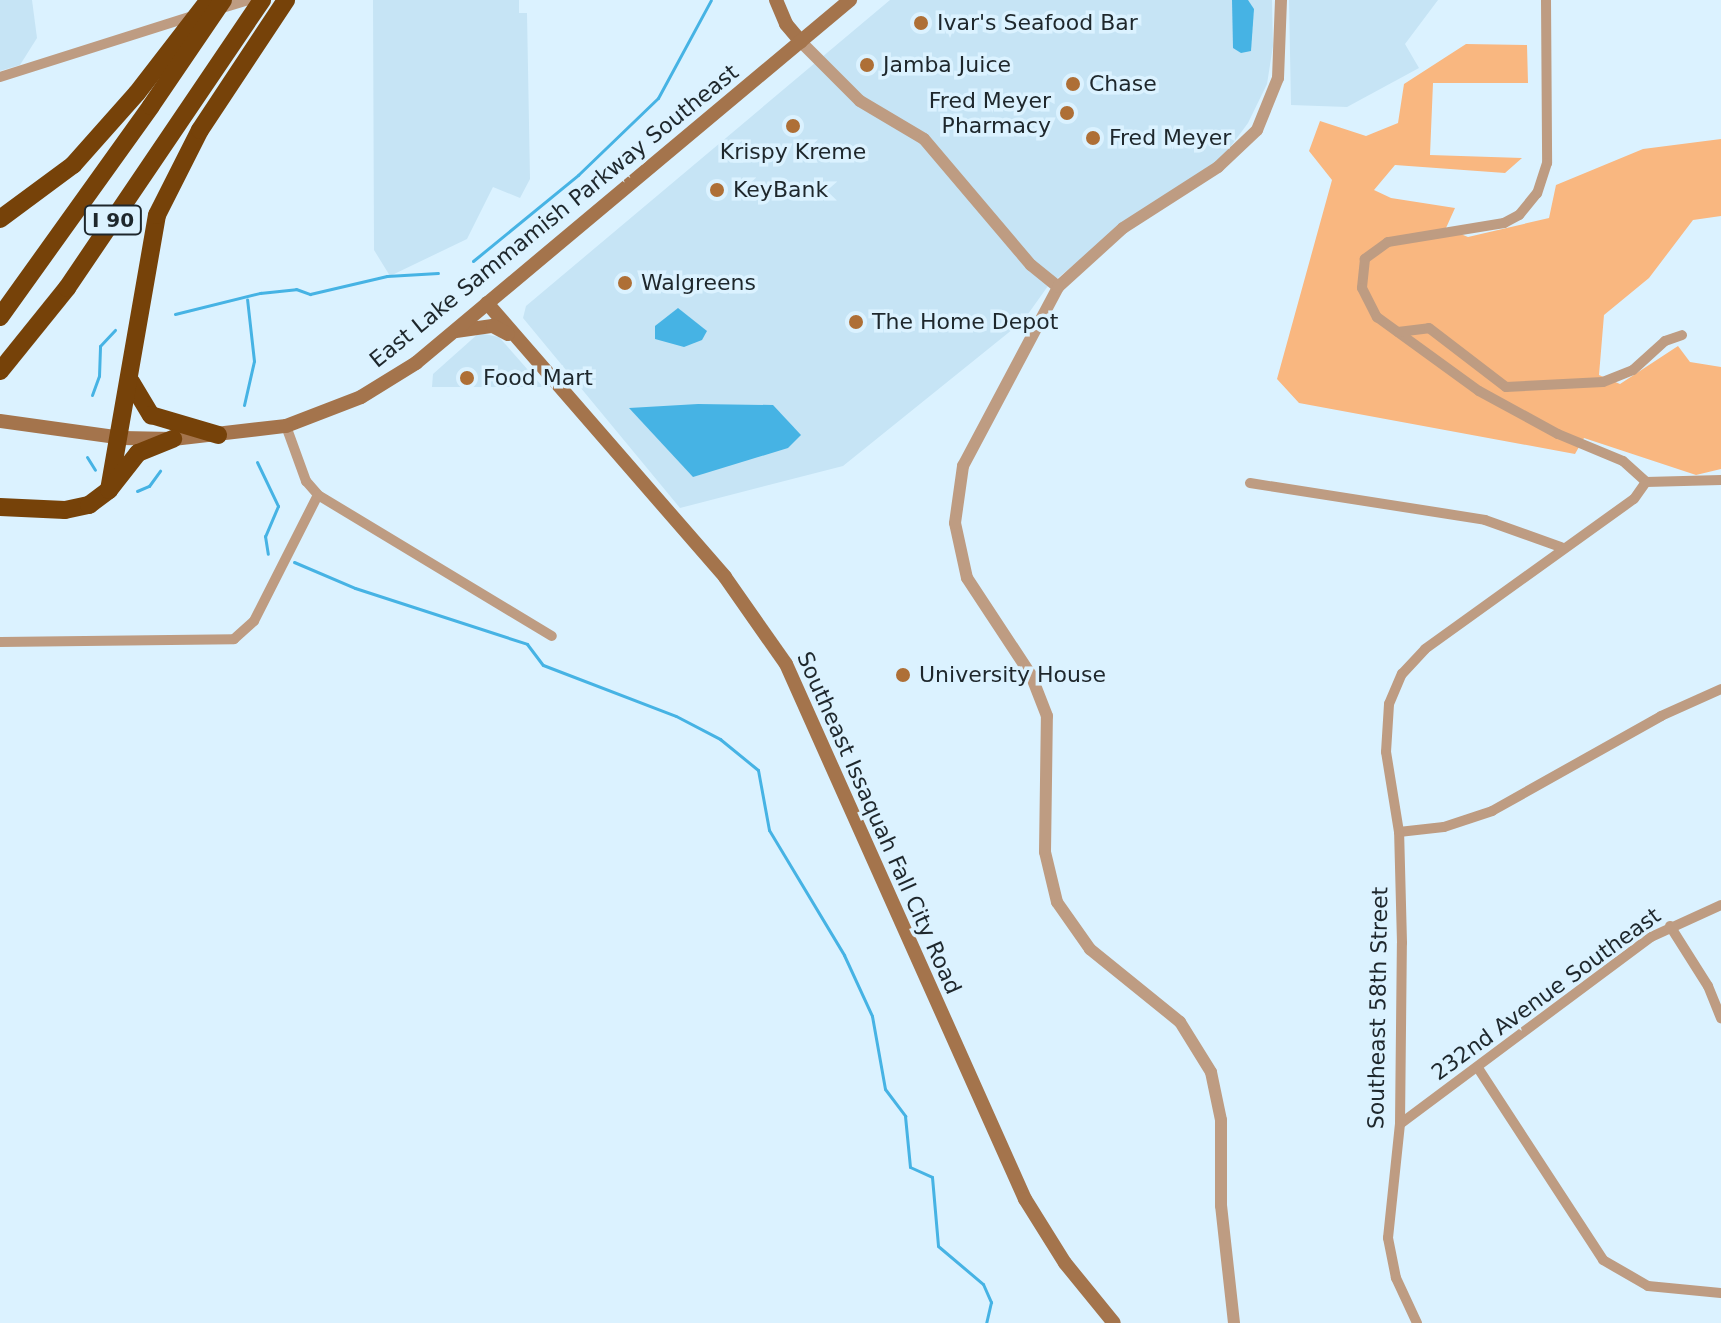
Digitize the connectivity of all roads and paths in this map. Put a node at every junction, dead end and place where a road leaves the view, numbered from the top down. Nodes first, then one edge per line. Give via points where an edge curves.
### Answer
1 (209, 0) edge
2 (223, 0) edge
3 (249, 0) edge
4 (262, 0) edge
5 (286, 0) edge
6 (776, 0) edge
7 (850, 0) edge
8 (1281, 0) edge
9 (1546, 0) edge
10 (801, 42) junction
11 (0, 77) edge
12 (144, 100) junction
13 (0, 219) edge
14 (1058, 287) junction
15 (487, 303) junction
16 (0, 317) edge
17 (453, 332) junction
18 (1398, 332) junction
19 (1682, 335) dead end
20 (528, 349) junction
21 (0, 371) edge
22 (132, 374) junction
23 (0, 421) edge
24 (286, 426) junction
25 (218, 435) junction
26 (122, 438) junction
27 (173, 439) junction
28 (1721, 480) edge
29 (1646, 482) junction
30 (1250, 483) dead end
31 (109, 490) junction
32 (318, 495) junction
33 (0, 507) edge
34 (1561, 547) junction
35 (552, 636) dead end
36 (0, 642) edge
37 (1721, 689) edge
38 (1399, 832) junction
39 (1721, 905) edge
40 (1670, 926) junction
41 (1721, 1019) edge
42 (1478, 1068) junction
43 (1400, 1124) junction
44 (1721, 1293) edge
45 (1114, 1323) edge
46 (1234, 1323) edge
47 (1417, 1323) edge

1 - 12 highway, bridge
2 - 12 highway, I 90, bridge
3 - 11 street
4 - 21 highway, I 90 via 67,288
5 - 22 highway via 157,215
6 - 10 main road
7 - 10 main road, East Lake Sammamish Parkway Southeast
8 - 14 street via 1278,78 1257,130 1218,167 1123,228
9 - 18 street via 1547,163 1542,184 1529,206 1512,219 1405,236 1365,259 1365,300
10 - 14 street via 860,101 924,139 1031,265
10 - 15 main road, East Lake Sammamish Parkway Southeast
12 - 13 highway via 73,165
12 - 16 highway, I 90
14 - 46 street via 963,466 956,496 960,549 979,601 1043,701 1050,753 1045,852 1057,902 1090,949 1180,1022 1211,1072 1221,1120 1221,1206
15 - 17 main road, East Lake Sammamish Parkway Southeast
15 - 20 main road, Southeast Issaquah Fall City Road
17 - 20 main road via 493,326
17 - 24 main road, East Lake Sammamish Parkway Southeast via 376,389
18 - 19 street via 1429,328 1506,387 1603,382 1633,370 1665,341
18 - 29 street via 1479,391 1558,434 1623,461
20 - 45 main road, Southeast Issaquah Fall City Road via 687,532 786,664 1025,1199 1065,1263
22 - 25 highway via 151,415
22 - 26 highway
23 - 26 main road, East Lake Sammamish Parkway Southeast
24 - 25 main road, East Lake Sammamish Parkway Southeast
24 - 32 street via 306,481
25 - 27 main road, East Lake Sammamish Parkway Southeast
26 - 27 main road, East Lake Sammamish Parkway Southeast
26 - 31 highway
27 - 31 highway via 138,453
28 - 29 street
29 - 34 street via 1634,499
30 - 34 street via 1485,520
31 - 33 highway via 80,509
32 - 35 street
32 - 36 street via 244,633 220,643
34 - 38 street, Southeast 58th Street via 1425,649 1393,690 1386,752
37 - 38 street via 1661,716 1492,811 1444,827
38 - 43 street, Southeast 58th Street
39 - 40 street, 232nd Avenue Southeast
40 - 41 street via 1708,986
40 - 42 street, 232nd Avenue Southeast
42 - 43 street, 232nd Avenue Southeast
42 - 44 street via 1587,1239 1616,1271 1667,1291
43 - 47 street, Southeast 58th Street via 1388,1238 1396,1278

